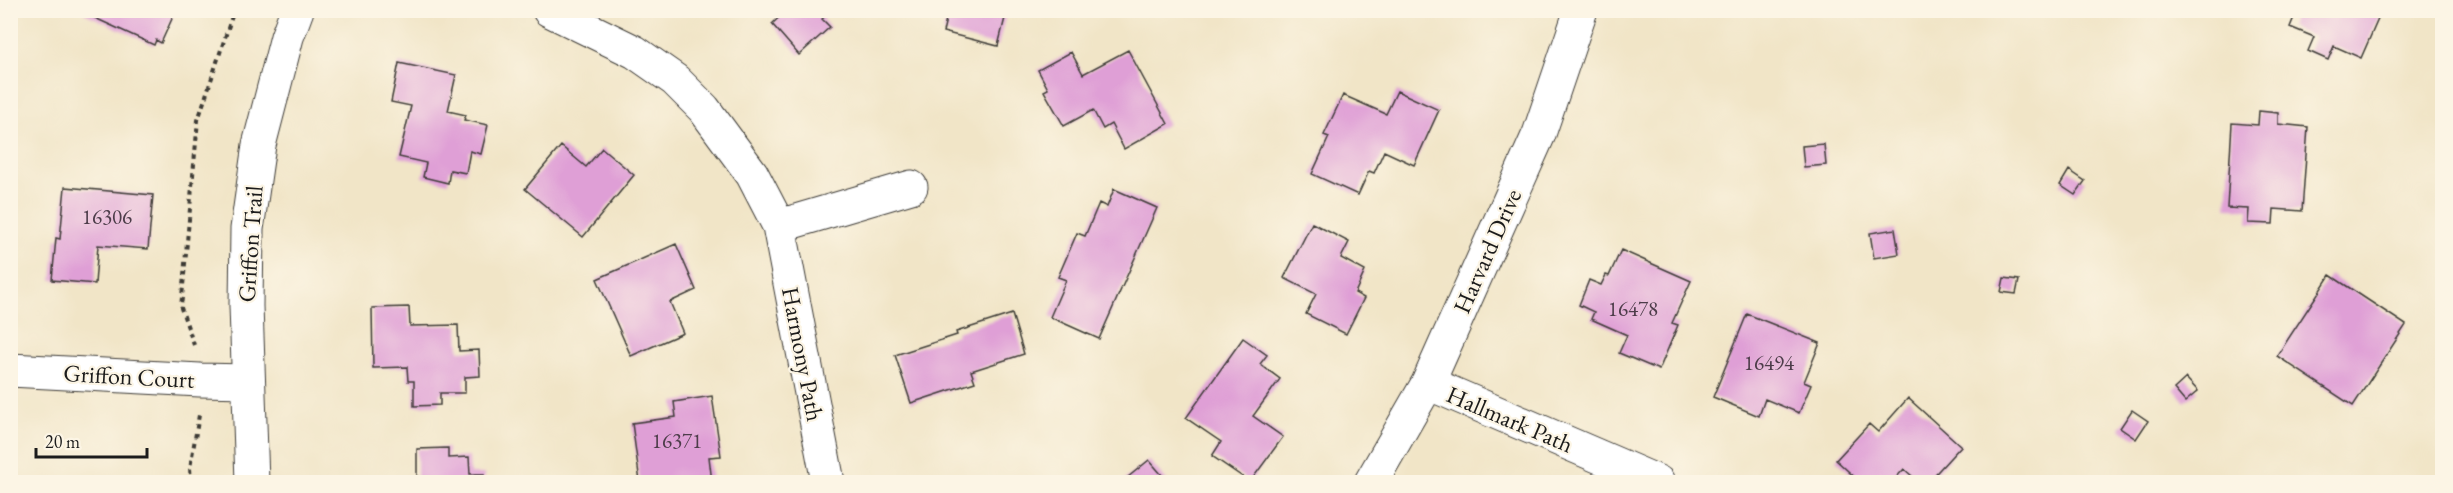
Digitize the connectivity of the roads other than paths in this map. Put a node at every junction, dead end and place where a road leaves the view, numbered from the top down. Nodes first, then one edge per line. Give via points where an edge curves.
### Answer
1 (297, 10) edge
2 (549, 10) edge
3 (1581, 10) edge
4 (911, 188) dead end
5 (779, 226) junction
6 (10, 370) edge
7 (248, 381) junction
8 (1428, 383) junction
9 (252, 483) edge
10 (828, 483) edge
11 (1371, 483) edge
12 (1658, 483) edge

1 - 7 street, Griffon Trail via 286,37 259,145 247,229
2 - 5 street, Harmony Path via 635,52 675,80 728,140 752,174
3 - 8 street, Harvard Drive via 1539,134
4 - 5 street
5 - 10 street, Harmony Path
6 - 7 street, Griffon Court
7 - 9 street, Griffon Trail
8 - 11 street, Harvard Drive
8 - 12 street, Hallmark Path

